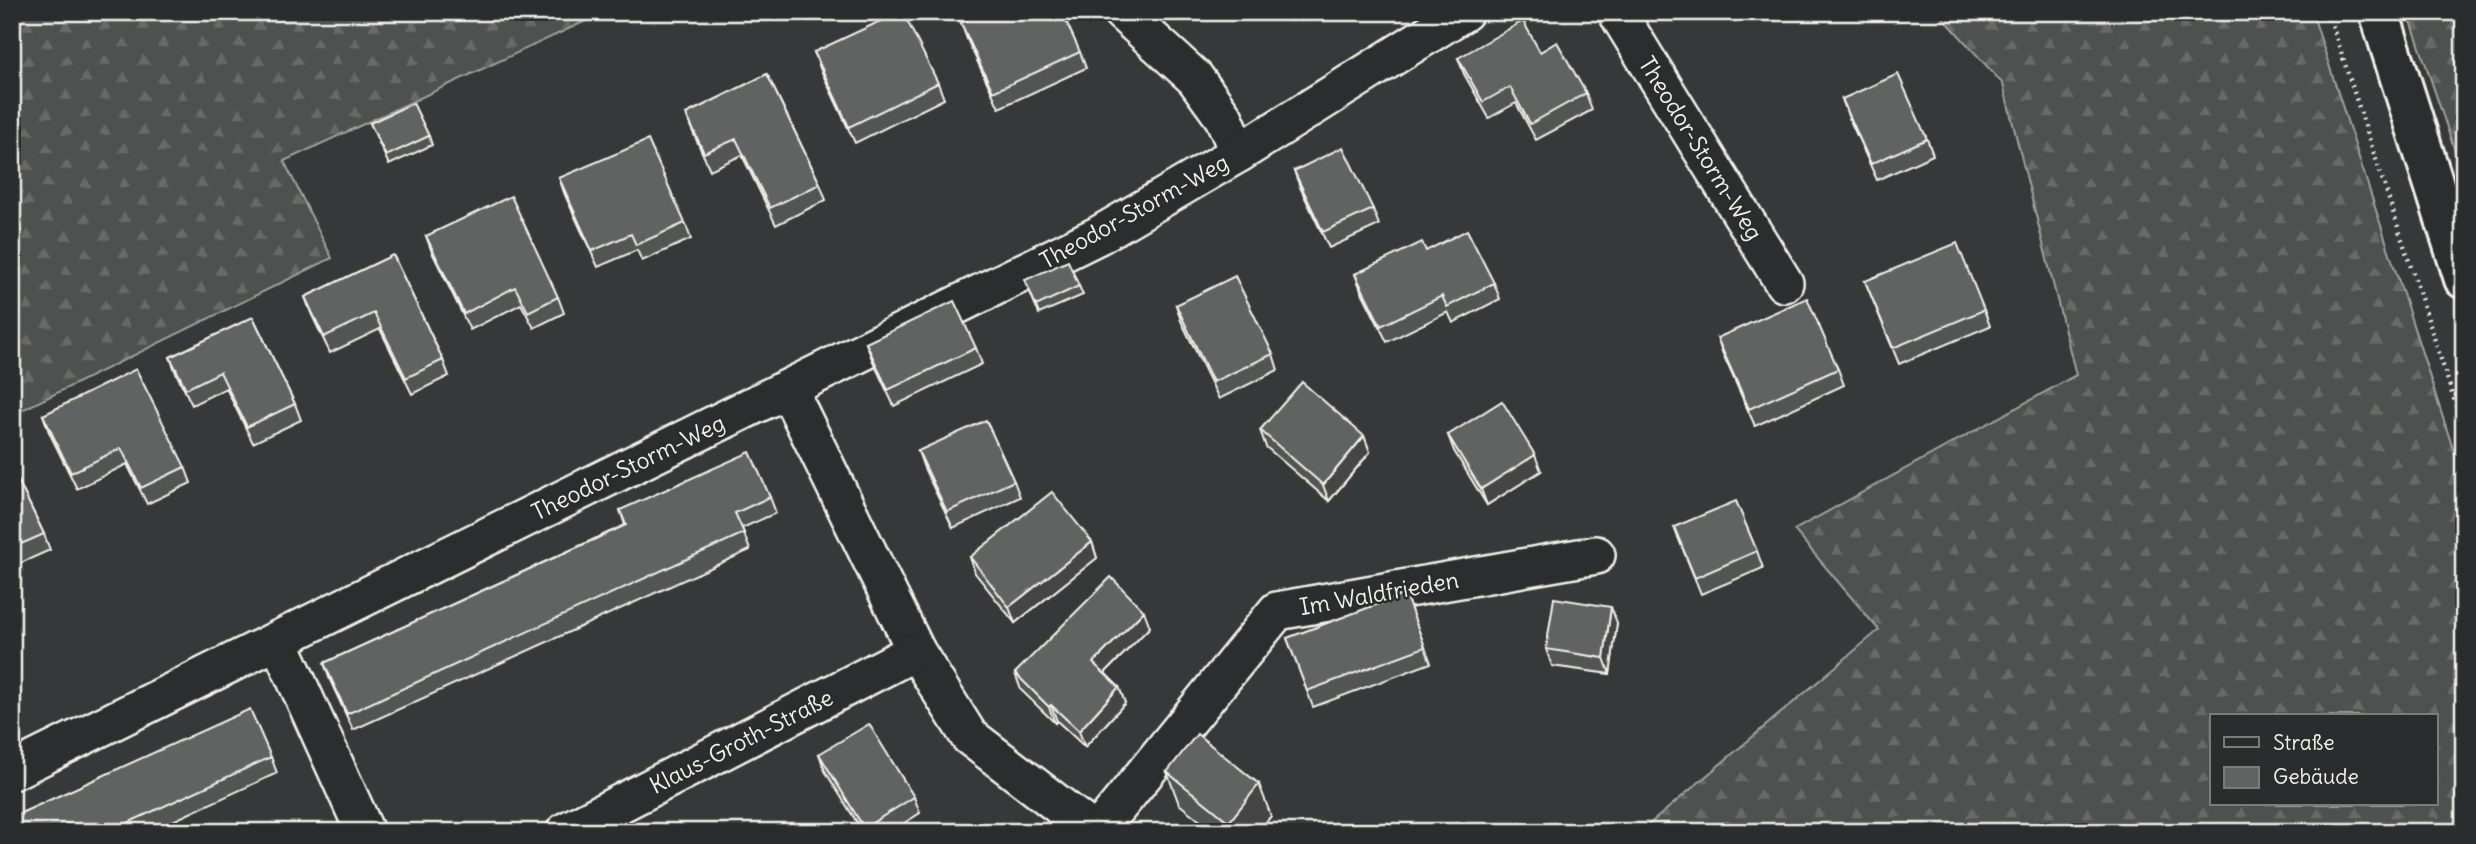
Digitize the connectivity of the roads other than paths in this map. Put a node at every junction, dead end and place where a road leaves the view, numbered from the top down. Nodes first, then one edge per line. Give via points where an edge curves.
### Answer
1 (1122, 12) edge
2 (1464, 12) edge
3 (1617, 12) edge
4 (2379, 12) edge
5 (1239, 153) junction
6 (2464, 279) edge
7 (1784, 283) dead end
8 (788, 388) junction
9 (1596, 555) dead end
10 (278, 640) junction
11 (916, 651) junction
12 (12, 771) edge
13 (365, 832) edge
14 (565, 832) edge
15 (1096, 832) edge

1 - 5 street, Theodor-Storm-Weg via 1195,78 1224,117
2 - 5 street, Theodor-Storm-Weg
3 - 7 street, Theodor-Storm-Weg
4 - 6 main road
5 - 8 street, Theodor-Storm-Weg via 1099,235
8 - 10 street, Theodor-Storm-Weg
8 - 11 street
9 - 15 street, Im Waldfrieden via 1277,611
10 - 12 street, Theodor-Storm-Weg
10 - 13 street
11 - 14 street, Klaus-Groth-Straße
11 - 15 street via 969,736

